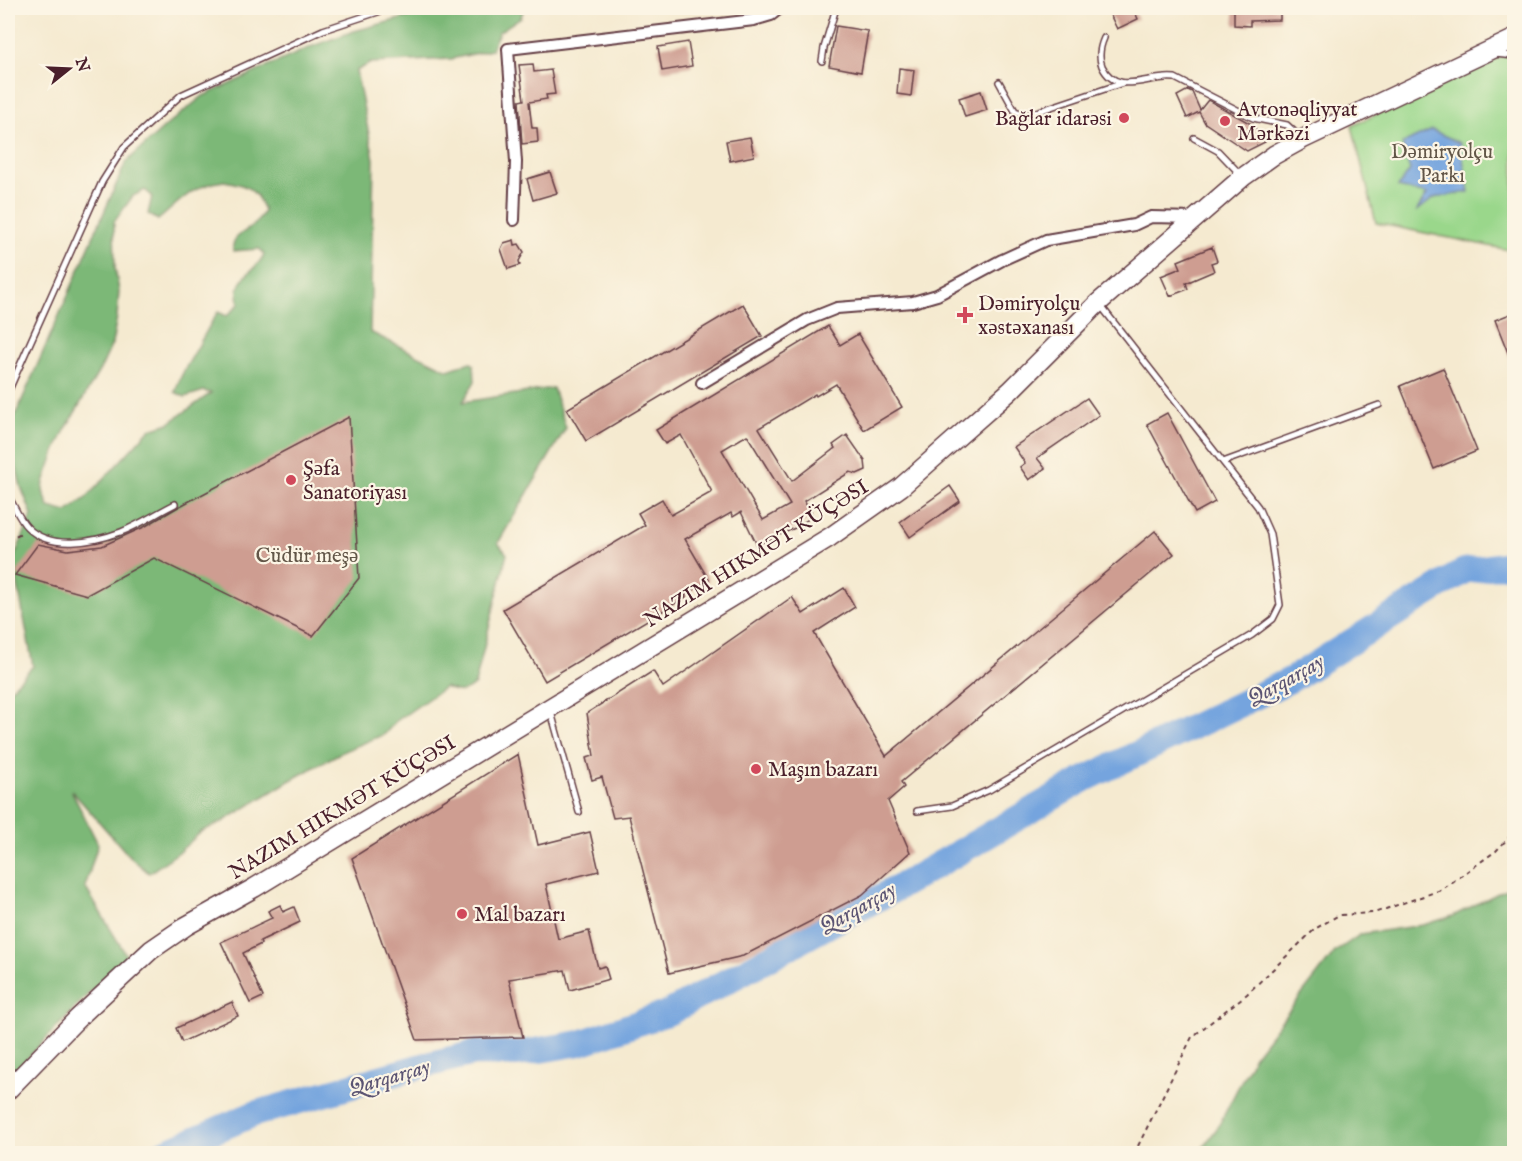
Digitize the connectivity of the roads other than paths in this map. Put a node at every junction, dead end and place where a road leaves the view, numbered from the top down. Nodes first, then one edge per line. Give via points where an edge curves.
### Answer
1 (390, 8) edge
2 (780, 8) edge
3 (836, 8) edge
4 (1104, 38) dead end
5 (1515, 39) edge
6 (1484, 52) junction
7 (1515, 56) edge
8 (822, 61) dead end
9 (999, 82) dead end
10 (1123, 83) junction
11 (1194, 138) dead end
12 (1303, 139) junction
13 (1244, 177) junction
14 (1197, 218) junction
15 (514, 220) dead end
16 (1098, 303) junction
17 (702, 383) dead end
18 (8, 392) edge
19 (1379, 405) dead end
20 (1222, 462) junction
21 (8, 496) edge
22 (175, 504) dead end
23 (550, 708) junction
24 (917, 811) dead end
25 (579, 812) dead end
26 (8, 1090) edge

1 - 18 lane via 323,30 181,96 124,147 102,182
2 - 15 street via 754,20 508,49 516,162
3 - 8 lane
4 - 10 lane via 1101,62 1109,75
5 - 6 main road, NAZIM HIKMƏT KÜÇƏSI
6 - 7 lane
6 - 12 main road, NAZIM HIKMƏT KÜÇƏSI
9 - 10 lane via 1015,111 1027,116
10 - 12 lane via 1174,78 1252,118 1287,125
11 - 13 lane via 1218,151
12 - 13 main road, NAZIM HIKMƏT KÜÇƏSI
13 - 14 main road, NAZIM HIKMƏT KÜÇƏSI
14 - 16 main road, NAZIM HIKMƏT KÜÇƏSI
14 - 17 street via 1151,217 1134,225 1046,240 937,296 913,302 837,308 807,320
16 - 20 lane
16 - 23 main road, NAZIM HIKMƏT KÜÇƏSI via 1010,391 901,487 830,537
19 - 20 lane
20 - 24 lane via 1258,507 1270,534 1280,605 1273,619 989,790 952,806
21 - 22 lane via 27,528 48,540 70,542 123,531
23 - 25 lane
23 - 26 main road, NAZIM HIKMƏT KÜÇƏSI via 151,950

